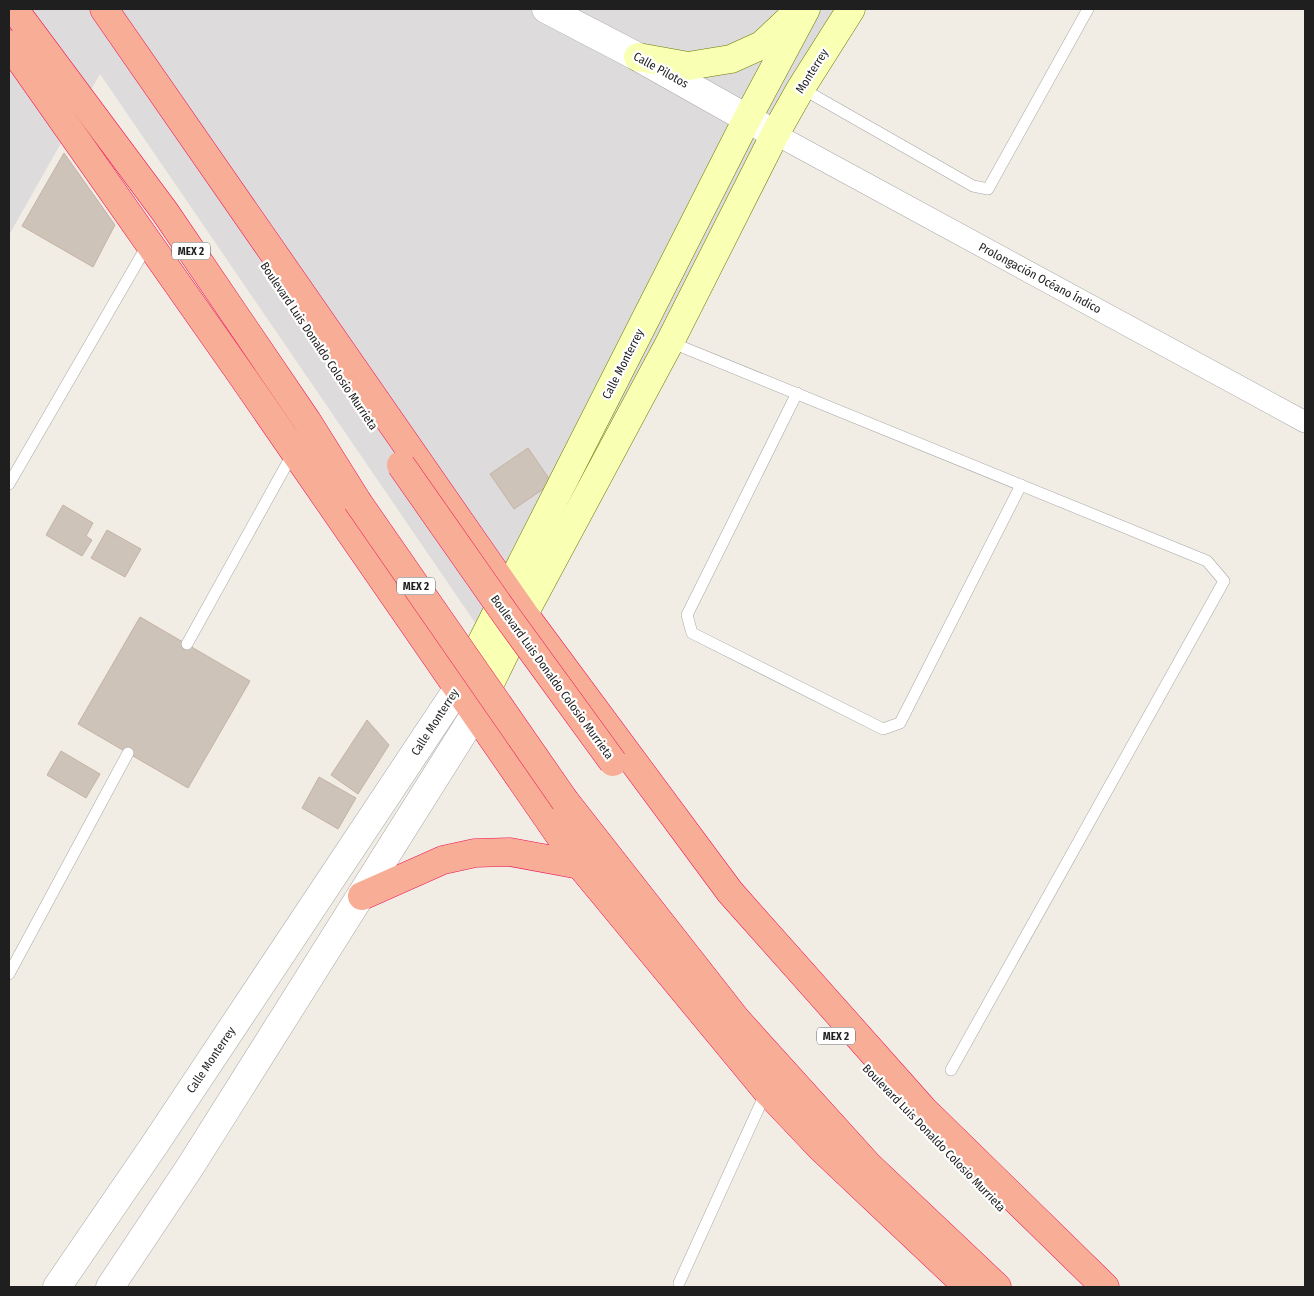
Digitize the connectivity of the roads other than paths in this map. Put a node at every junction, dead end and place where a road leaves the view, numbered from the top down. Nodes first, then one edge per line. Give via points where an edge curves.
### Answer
1 (14, 9) edge
2 (89, 9) edge
3 (104, 9) edge
4 (546, 9) edge
5 (801, 9) edge
6 (806, 9) edge
7 (851, 9) edge
8 (1088, 9) edge
9 (9, 44) edge
10 (638, 57) junction
11 (801, 88) junction
12 (747, 119) junction
13 (775, 134) junction
14 (148, 244) junction
15 (670, 342) junction
16 (797, 393) junction
17 (1305, 422) edge
18 (294, 452) junction
19 (9, 484) edge
20 (1021, 485) junction
21 (508, 590) junction
22 (524, 614) junction
23 (187, 644) dead end
24 (458, 688) junction
25 (475, 714) junction
26 (128, 753) dead end
27 (580, 865) junction
28 (362, 896) junction
29 (9, 974) edge
30 (951, 1070) dead end
31 (766, 1090) junction
32 (679, 1283) dead end
33 (57, 1287) edge
34 (110, 1287) edge
35 (968, 1287) edge
36 (997, 1287) edge
37 (1086, 1287) edge
38 (1106, 1287) edge

1 - 36 highway, MEX 2, bridge via 165,212 565,802 736,1019 868,1165
2 - 37 highway, Boulevard Luis Donaldo Colosio Murrieta / MEX 2, bridge via 506,615 746,938 916,1123
3 - 21 highway
4 - 10 street, Calle Pilotos
5 - 10 main road via 762,45 731,59 688,66
6 - 12 main road
7 - 11 main road, Monterrey
8 - 11 lane via 988,189 973,186
9 - 14 highway
10 - 12 street, Calle Pilotos
11 - 13 main road, Monterrey
12 - 13 street, Calle Pilotos
12 - 21 main road, Calle Monterrey
13 - 15 main road
13 - 17 street, Prolongación Océano Índico
14 - 18 highway
14 - 19 lane
15 - 16 lane
15 - 22 main road
16 - 20 lane
16 - 20 lane via 687,615 692,632 883,730 900,723
18 - 23 lane
18 - 24 highway
20 - 30 lane via 1207,561 1224,581
21 - 22 highway
21 - 24 main road, Calle Monterrey
22 - 25 main road
22 - 38 highway via 730,892 923,1109
24 - 25 highway
24 - 33 street, Calle Monterrey
25 - 27 highway
25 - 28 street
26 - 29 lane
27 - 28 highway via 510,852 475,853 444,860
27 - 31 highway
28 - 34 street
31 - 32 lane
31 - 35 highway via 821,1148

